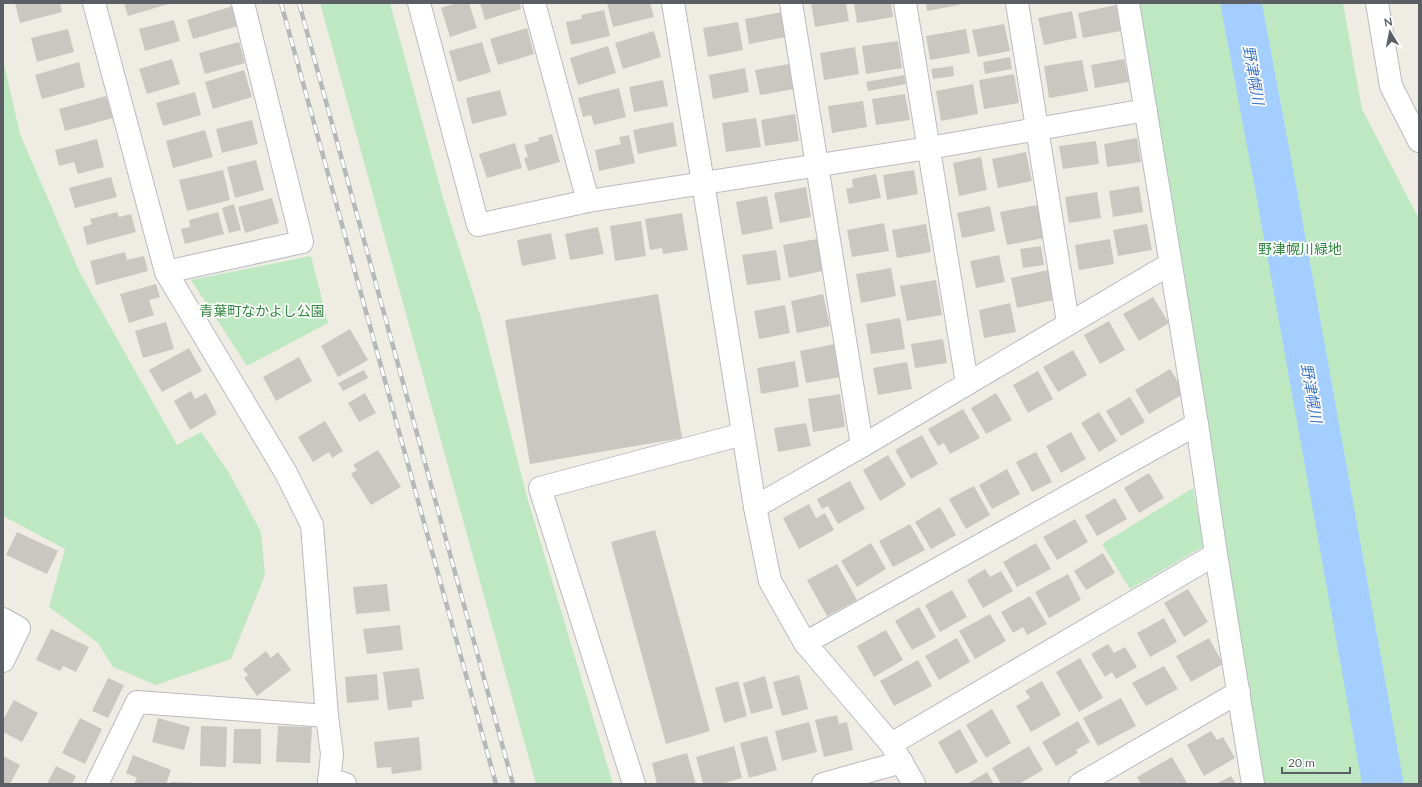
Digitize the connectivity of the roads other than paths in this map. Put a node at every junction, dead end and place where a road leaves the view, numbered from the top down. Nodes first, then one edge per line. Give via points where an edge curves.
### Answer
1 (94, 3) edge
2 (243, 3) edge
3 (419, 3) edge
4 (534, 3) edge
5 (673, 3) edge
6 (791, 3) edge
7 (905, 3) edge
8 (1017, 3) edge
9 (1128, 3) edge
10 (1377, 3) edge
11 (1146, 110) junction
12 (1038, 128) junction
13 (1419, 141) edge
14 (929, 148) junction
15 (816, 165) junction
16 (703, 183) junction
17 (588, 201) junction
18 (1170, 264) junction
19 (166, 272) junction
20 (1068, 323) junction
21 (967, 384) junction
22 (1197, 424) junction
23 (743, 434) junction
24 (862, 446) junction
25 (755, 507) junction
26 (1216, 554) junction
27 (3, 619) edge
28 (806, 643) junction
29 (3, 661) edge
30 (1239, 692) junction
31 (327, 716) junction
32 (897, 753) junction
33 (334, 783) edge
34 (97, 784) edge
35 (634, 784) edge
36 (823, 784) edge
37 (914, 784) edge
38 (1080, 784) edge
39 (1253, 784) edge

1 - 19 street
2 - 19 street via 302,242
3 - 17 street via 478,225
4 - 17 street
5 - 16 street
6 - 15 street
7 - 14 street
8 - 12 street
9 - 11 street
10 - 13 street via 1391,86
11 - 12 street
11 - 18 street
12 - 14 street
12 - 20 street
14 - 15 street
14 - 21 street
15 - 16 street
15 - 24 street
16 - 17 street
16 - 23 street
18 - 20 street
18 - 22 street
19 - 31 street via 286,473 312,525
20 - 21 street
21 - 24 street
22 - 26 street
22 - 28 street
23 - 25 street
23 - 35 street via 540,488
24 - 25 street
25 - 28 street via 770,581
26 - 30 street
26 - 32 street
27 - 29 street via 19,628
28 - 32 street
30 - 38 street
30 - 39 street
31 - 33 street
31 - 34 street via 137,702
32 - 36 street
32 - 37 street

